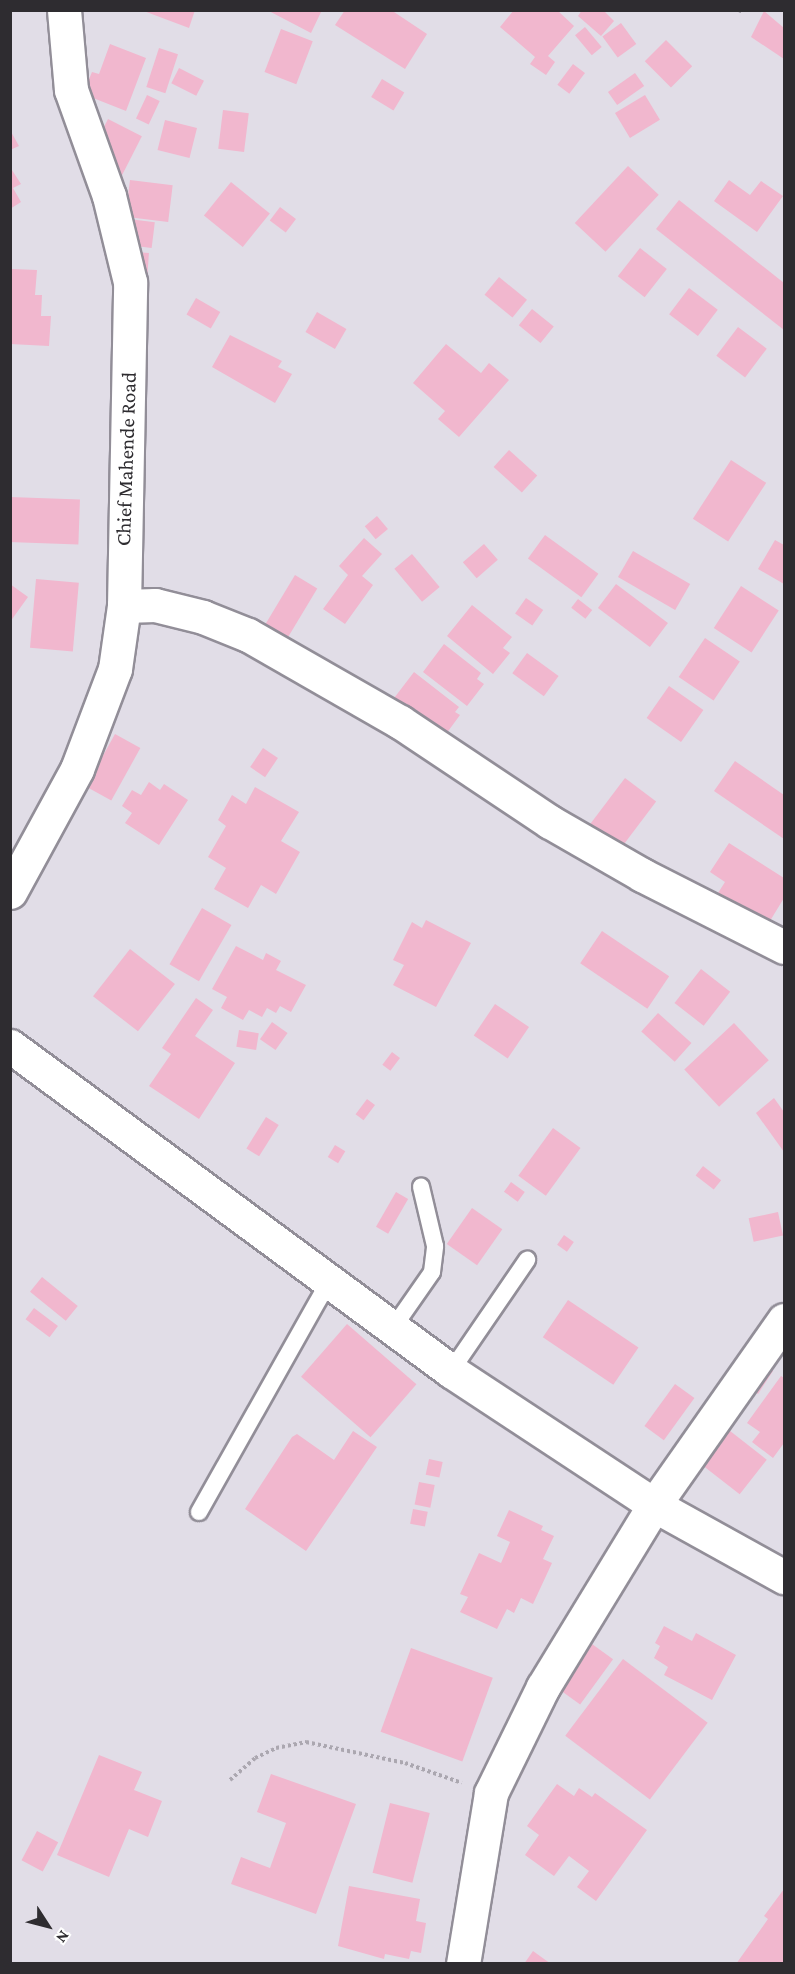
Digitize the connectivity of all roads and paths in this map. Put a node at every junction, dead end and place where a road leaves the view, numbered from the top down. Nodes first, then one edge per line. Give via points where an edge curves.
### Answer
1 (64, 10) edge
2 (124, 606) junction
3 (10, 892) edge
4 (784, 947) edge
5 (10, 1046) edge
6 (421, 1187) dead end
7 (526, 1260) dead end
8 (329, 1281) junction
9 (784, 1320) edge
10 (393, 1328) junction
11 (451, 1371) junction
12 (654, 1504) junction
13 (199, 1512) dead end
14 (784, 1578) edge
15 (231, 1780) dead end
16 (491, 1793) junction
17 (463, 1964) edge

1 - 2 street, Chief Mahende Road via 71,90 109,196 130,282
2 - 3 street, Chief Mahende Road via 115,669 76,770
2 - 4 street via 155,605 248,635 400,722 550,822 642,875
5 - 8 street
6 - 10 lane via 435,1246 432,1272
7 - 11 lane
8 - 10 street
8 - 13 lane
9 - 12 street
10 - 11 street
11 - 12 street
12 - 14 street
12 - 16 street via 543,1688
15 - 16 path via 255,1758 276,1748 306,1742 405,1763
16 - 17 street

